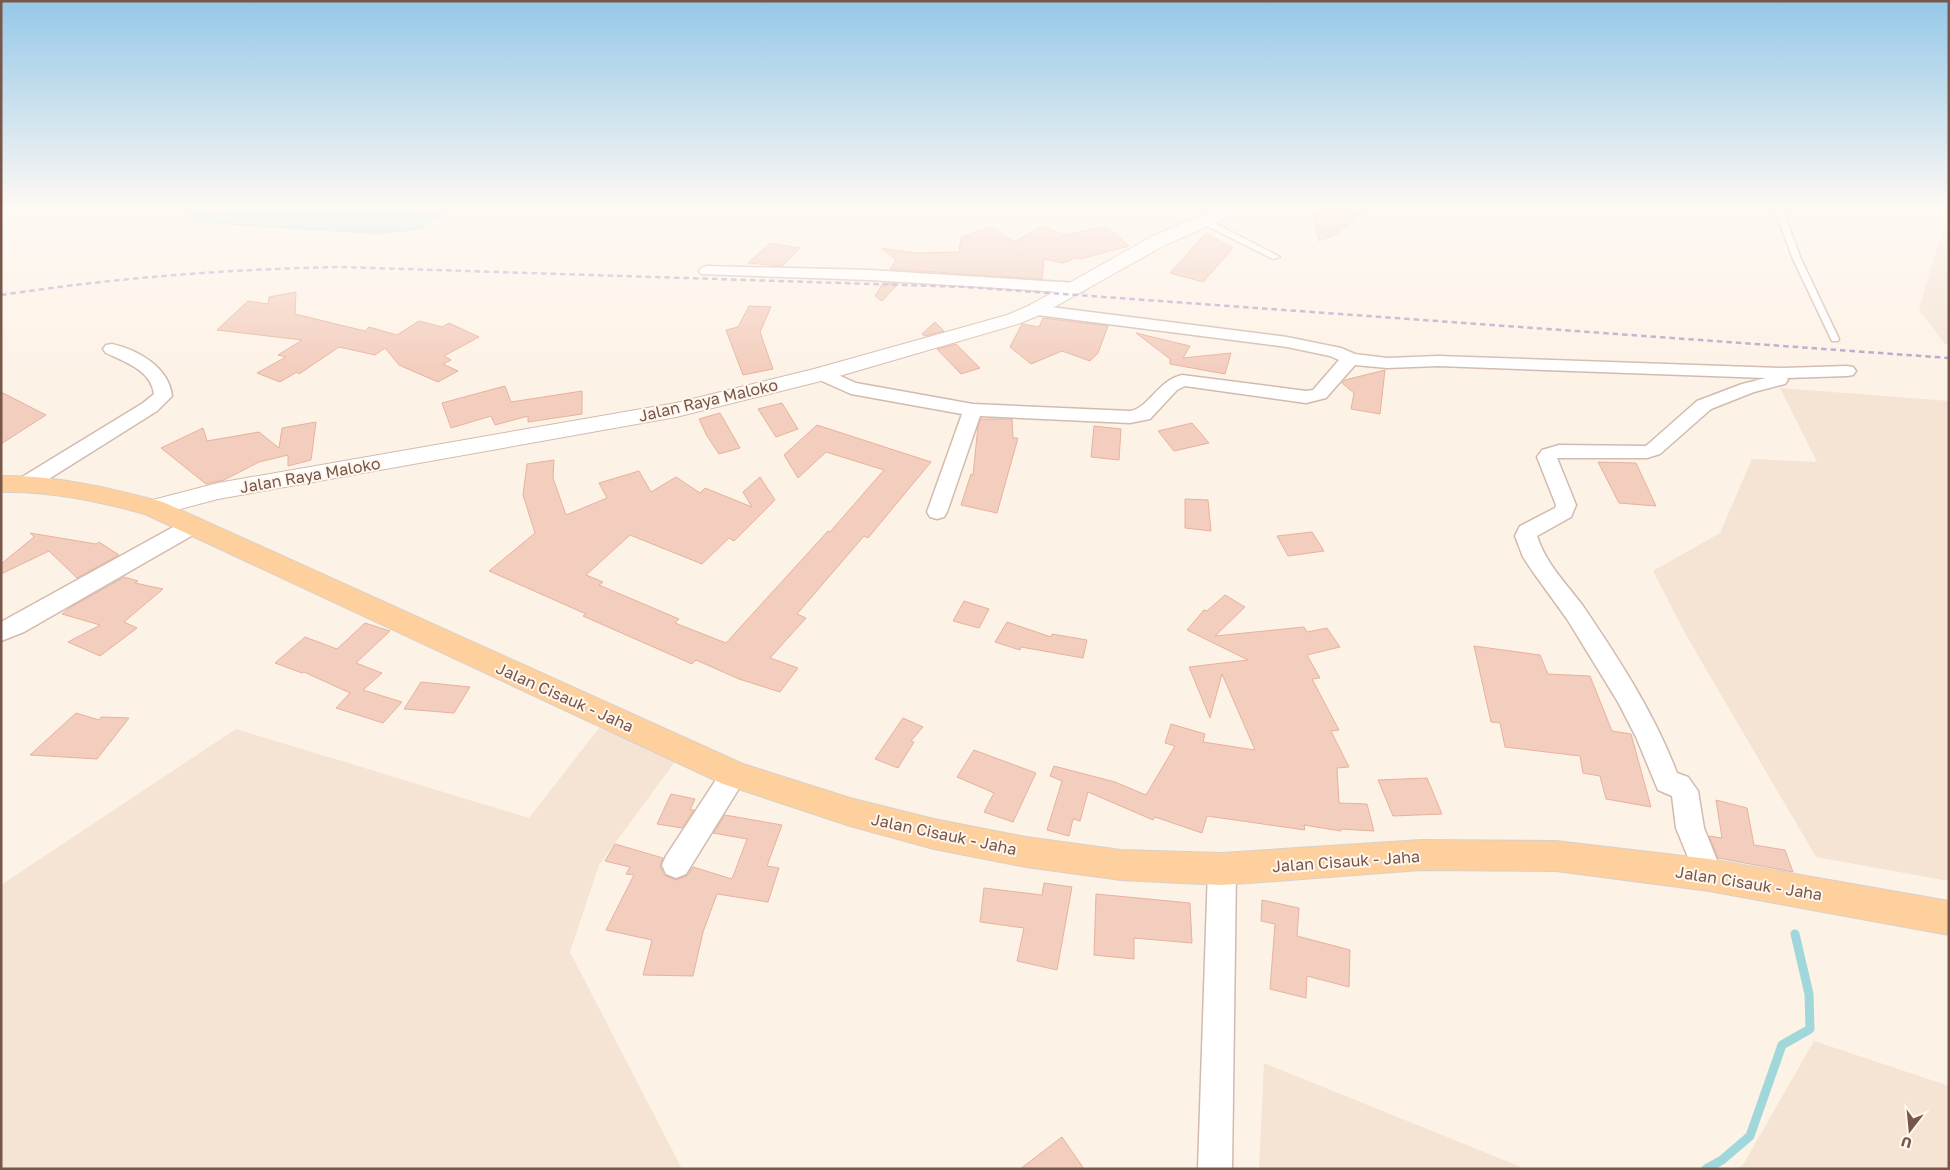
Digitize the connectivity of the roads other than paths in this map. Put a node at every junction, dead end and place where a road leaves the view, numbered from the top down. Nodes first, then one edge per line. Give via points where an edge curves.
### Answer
1 (1122, 263) edge
2 (1799, 263) edge
3 (708, 271) dead end
4 (1078, 288) junction
5 (1035, 310) junction
6 (1835, 339) dead end
7 (112, 349) dead end
8 (1351, 359) junction
9 (1847, 371) dead end
10 (1821, 373) junction
11 (821, 374) junction
12 (973, 410) junction
13 (29, 482) junction
14 (1, 484) edge
15 (154, 508) junction
16 (937, 512) dead end
17 (192, 526) junction
18 (1, 632) edge
19 (734, 774) junction
20 (676, 865) dead end
21 (1222, 869) junction
22 (1709, 875) junction
23 (1949, 918) edge
24 (1215, 1169) edge

1 - 4 street, Jalan Raya Maloko
2 - 6 lane
3 - 4 street via 870,275
4 - 5 street, Jalan Raya Maloko
5 - 8 street via 1287,342 1335,352
5 - 11 street, Jalan Raya Maloko via 992,326
7 - 13 street via 154,371 164,386 163,396
8 - 10 street via 1387,363 1438,361
8 - 12 street via 1318,394 1306,397 1182,380 1171,386 1143,415 1130,417
9 - 10 street
10 - 22 street via 1764,383 1712,401 1647,452 1559,451 1549,454 1547,457 1566,510 1528,531 1526,536 1536,559 1574,611 1630,700 1667,782 1679,785 1685,791 1690,828
11 - 12 street via 852,388
11 - 15 street, Jalan Raya Maloko via 676,410 218,491
12 - 16 street
13 - 14 main road, Jalan Cisauk - Jaha
13 - 15 main road, Jalan Cisauk - Jaha via 98,492
15 - 17 main road, Jalan Cisauk - Jaha
17 - 18 street
17 - 19 main road, Jalan Cisauk - Jaha
19 - 20 street
19 - 21 main road, Jalan Cisauk - Jaha via 850,812 934,834 1026,852 1121,865
21 - 22 main road, Jalan Cisauk - Jaha via 1421,855 1556,856
21 - 24 street
22 - 23 main road, Jalan Cisauk - Jaha

